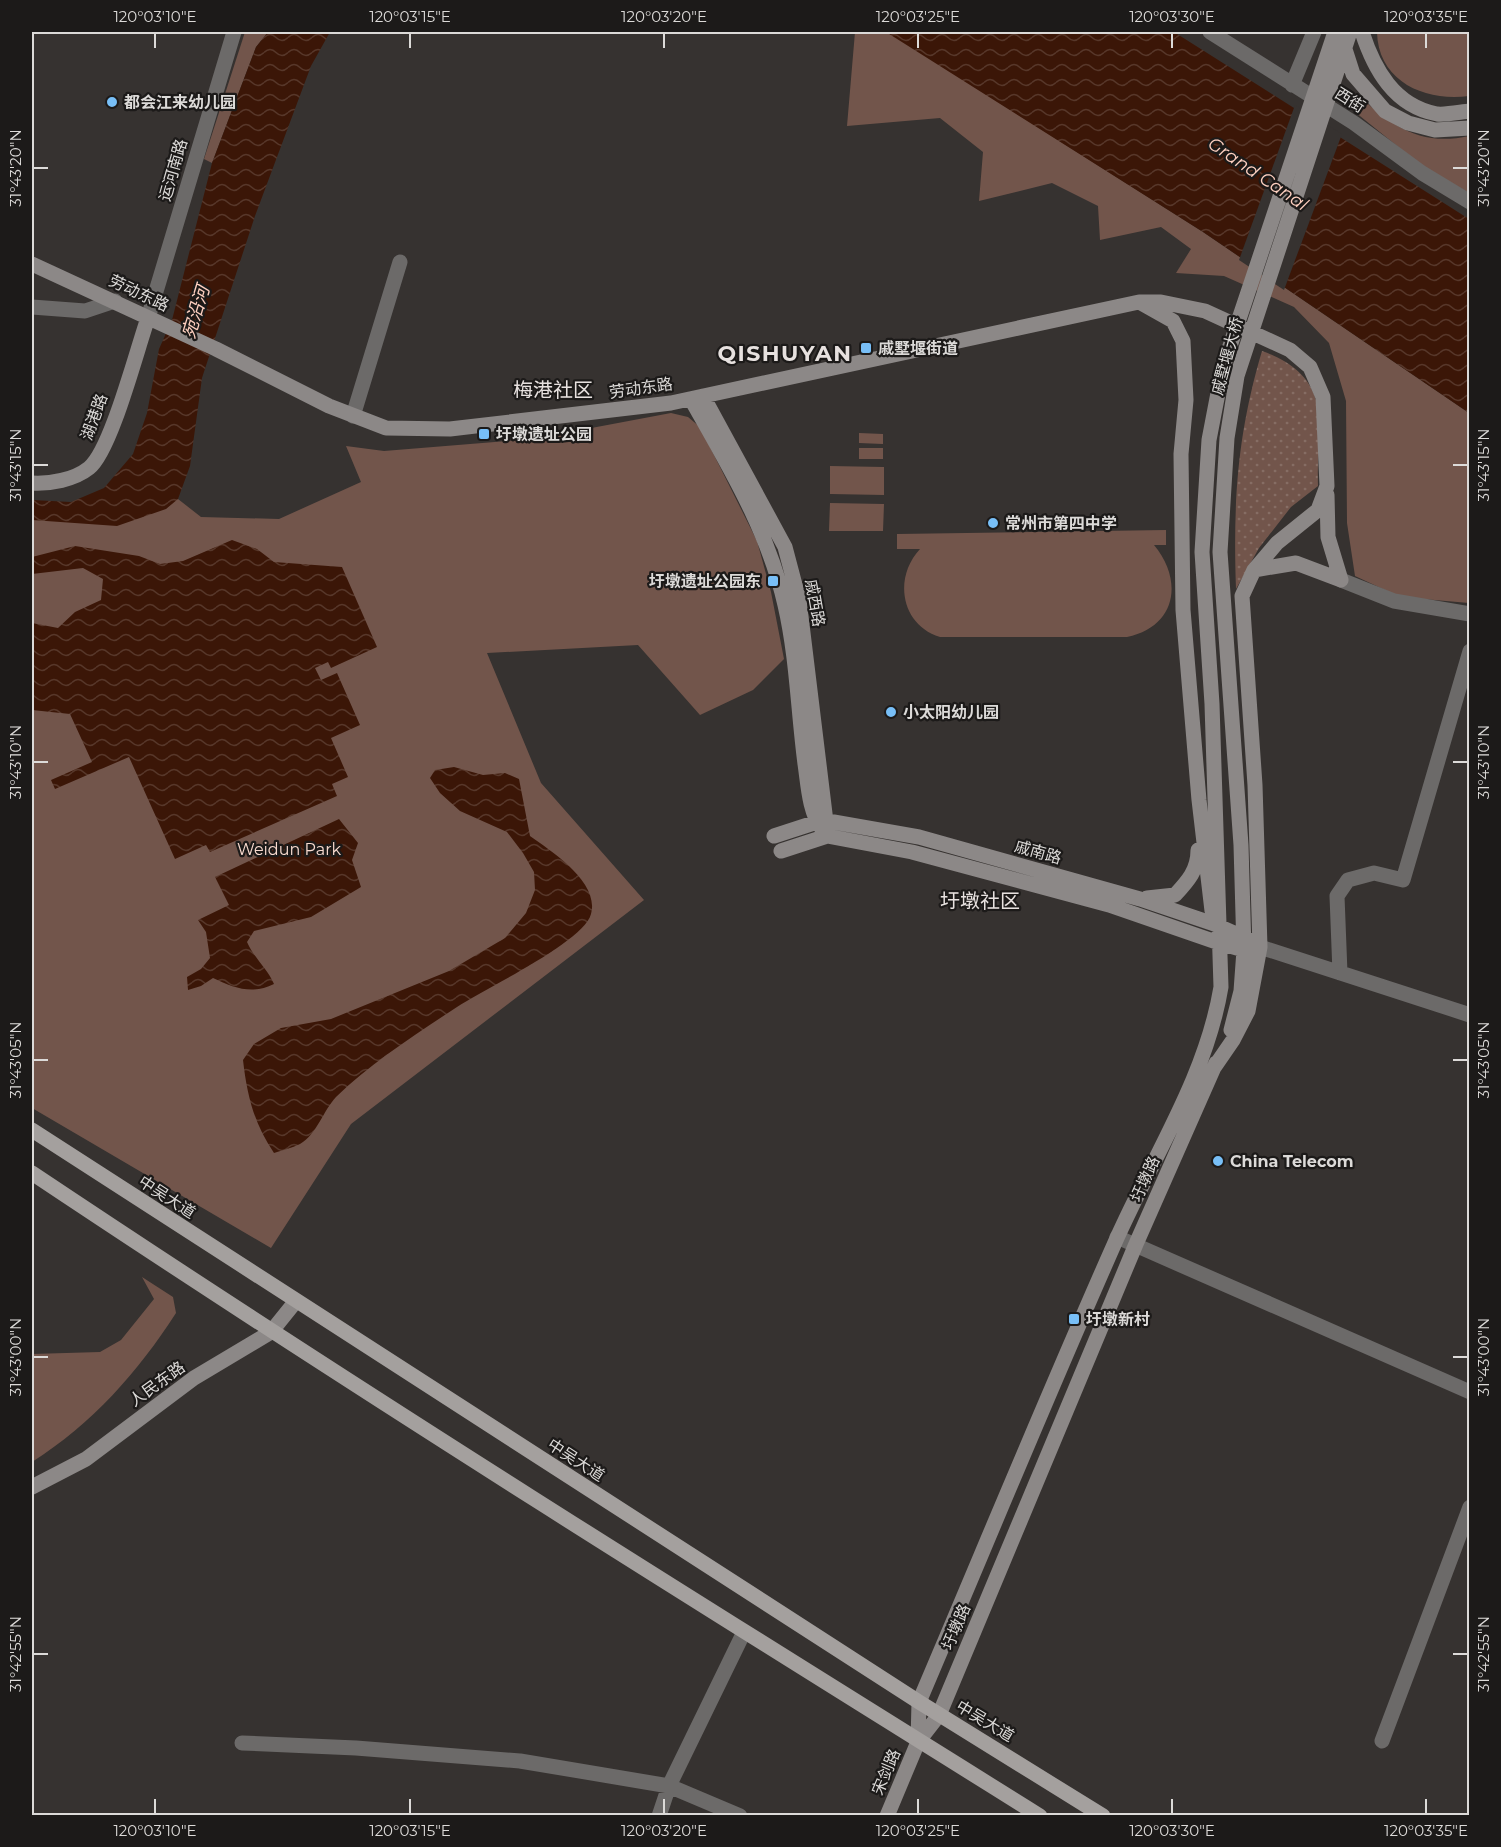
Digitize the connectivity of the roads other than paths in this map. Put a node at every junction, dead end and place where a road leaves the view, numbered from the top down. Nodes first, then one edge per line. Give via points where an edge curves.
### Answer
1 (234, 32) edge
2 (1210, 32) edge
3 (1314, 32) edge
4 (1335, 32) edge
5 (1340, 32) edge
6 (1350, 32) edge
7 (1362, 32) edge
8 (1292, 85) junction
9 (1470, 111) edge
10 (1470, 128) edge
11 (1470, 202) edge
12 (400, 262) dead end
13 (32, 264) edge
14 (115, 302) junction
15 (1138, 302) junction
16 (32, 307) edge
17 (148, 318) junction
18 (697, 397) junction
19 (353, 416) junction
20 (32, 483) edge
21 (1327, 486) junction
22 (1254, 570) junction
23 (1341, 580) junction
24 (1470, 614) edge
25 (1470, 651) edge
26 (1212, 704) joint
27 (1231, 705) joint
28 (1212, 731) junction
29 (1199, 800) junction
30 (824, 826) junction
31 (774, 836) dead end
32 (781, 851) dead end
33 (1140, 899) junction
34 (1218, 932) junction
35 (1244, 943) junction
36 (1260, 947) junction
37 (1340, 973) junction
38 (1470, 1015) edge
39 (1211, 1072) junction
40 (32, 1130) edge
41 (32, 1173) edge
42 (1118, 1237) junction
43 (1136, 1244) junction
44 (296, 1301) junction
45 (271, 1332) junction
46 (1470, 1392) edge
47 (32, 1487) edge
48 (1470, 1507) edge
49 (744, 1632) junction
50 (919, 1702) junction
51 (939, 1715) junction
52 (1382, 1741) dead end
53 (918, 1742) junction
54 (242, 1743) dead end
55 (669, 1786) junction
56 (658, 1815) edge
57 (740, 1815) edge
58 (887, 1815) edge
59 (1040, 1815) edge
60 (1103, 1815) edge

1 - 17 street, 运河南路
2 - 8 street, 西街
3 - 8 street
4 - 26 main road, 戚墅堰大桥 via 1223,367 1209,440 1202,552
5 - 10 main road via 1353,74 1385,111 1408,123 1435,130
6 - 27 main road, 戚墅堰大桥 via 1237,376 1227,438 1220,552
7 - 9 main road via 1381,76 1399,98 1437,114
8 - 11 street, 西街
12 - 19 street
13 - 14 main road, 劳动东路
14 - 16 street via 85,311
14 - 17 main road, 劳动东路
15 - 18 main road, 劳动东路
15 - 21 main road, 劳动东路 via 1161,302 1205,311 1290,350 1310,367 1323,397
15 - 29 main road via 1173,321 1183,341 1183,610
17 - 19 main road, 劳动东路
17 - 20 main road, 湖港路 via 104,449 89,468 71,477 48,484
18 - 19 main road, 劳动东路 via 450,429 386,428
18 - 30 main road, 戚西路 via 770,552 793,654 808,787
21 - 22 main road via 1318,510 1277,543
21 - 23 main road, 劳动东路 via 1328,537
22 - 23 main road via 1296,563
22 - 36 main road via 1242,596
23 - 24 street via 1394,601
25 - 37 street via 1403,880 1374,873 1348,880 1337,896
26 - 28 main road, 圩墩路
27 - 35 main road, 圩墩路
28 - 29 main road
28 - 34 main road, 圩墩路
29 - 33 main road via 1198,861 1192,876 1175,895
29 - 34 main road via 1207,887
30 - 31 main road, 戚南路
30 - 32 main road, 戚南路
30 - 33 main road, 戚南路 via 919,837
30 - 34 main road, 戚南路
33 - 34 main road, 戚南路
34 - 35 main road, 戚南路
34 - 42 main road, 圩墩路 via 1221,987 1212,1033
35 - 36 main road, 戚南路
35 - 39 main road, 圩墩路 via 1237,1008 1229,1036
36 - 37 street
36 - 39 main road via 1248,1011
37 - 38 street
39 - 43 main road, 圩墩路
40 - 44 main road, 中吴大道
41 - 45 main road
42 - 43 street
42 - 50 main road, 圩墩路
43 - 46 street
43 - 51 main road, 圩墩路
44 - 45 main road, 人民东路
44 - 50 main road, 中吴大道
45 - 47 main road, 人民东路 via 194,1378 86,1459
45 - 49 main road
48 - 52 street
49 - 53 main road
49 - 55 street
50 - 51 main road, 中吴大道
50 - 53 main road, 圩墩路
51 - 53 main road, 圩墩路
51 - 60 main road, 中吴大道
53 - 58 main road, 宋剑路
53 - 59 main road
54 - 55 street via 520,1761
55 - 56 street
55 - 57 street

